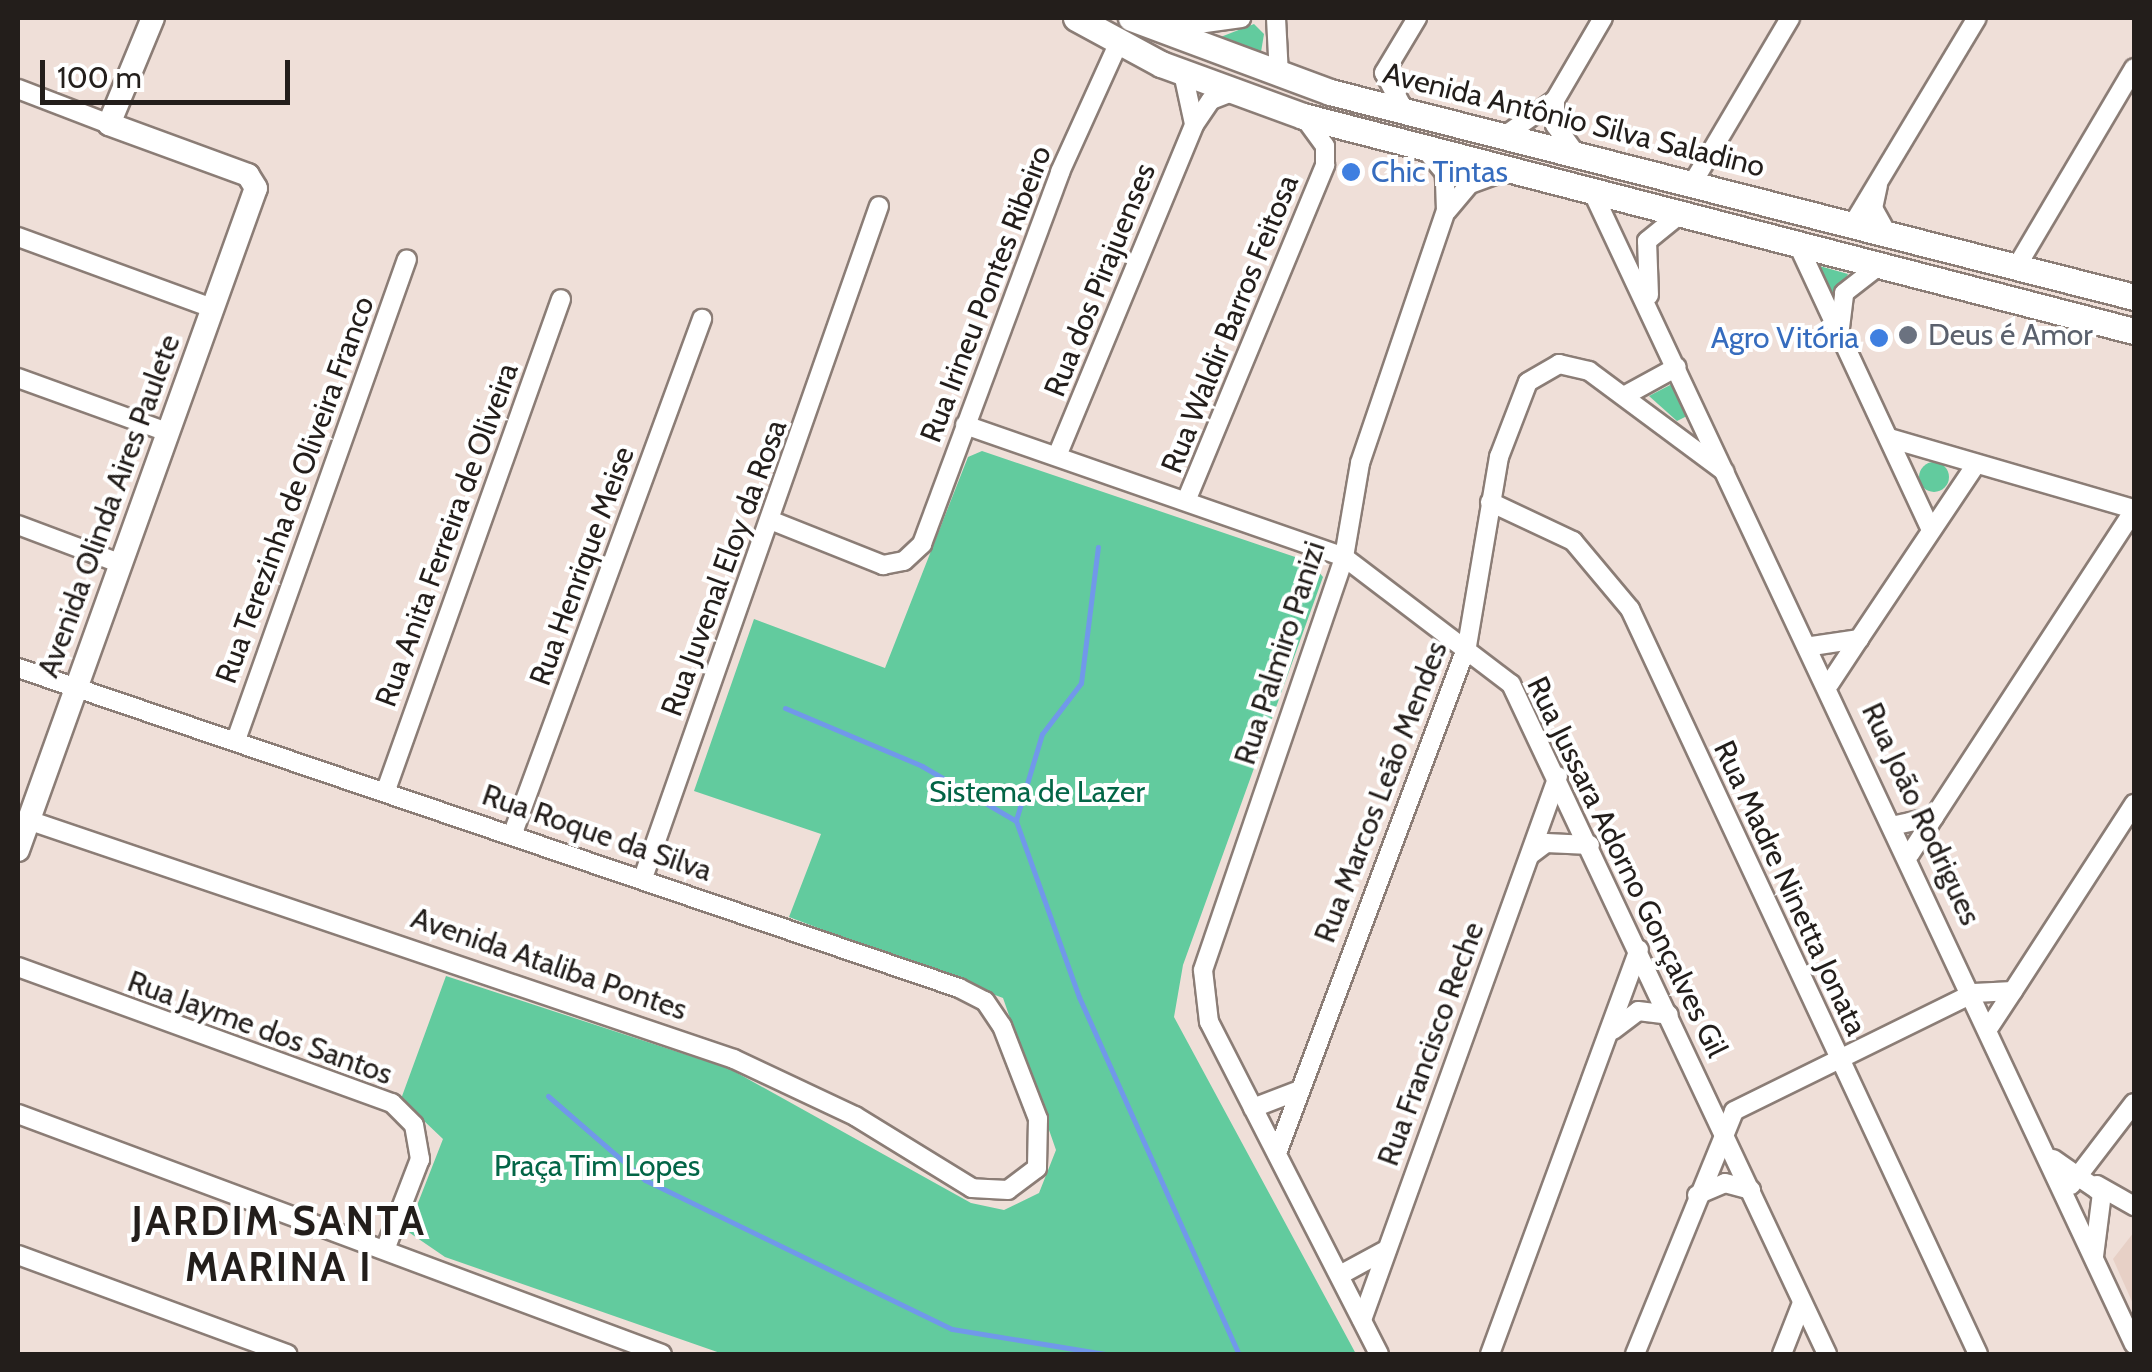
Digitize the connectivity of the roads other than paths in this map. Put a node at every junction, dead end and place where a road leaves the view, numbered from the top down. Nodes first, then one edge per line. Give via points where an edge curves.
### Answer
1 (153, 18) edge
2 (1076, 18) edge
3 (1131, 18) edge
4 (1242, 18) edge
5 (1276, 18) edge
6 (1416, 18) edge
7 (1603, 18) edge
8 (1790, 18) edge
9 (1976, 18) edge
10 (1217, 20) edge
11 (1404, 27) edge
12 (1157, 30) junction
13 (1118, 44) junction
14 (2134, 68) edge
15 (1183, 73) junction
16 (1279, 76) junction
17 (18, 89) edge
18 (1232, 92) junction
19 (1554, 100) junction
20 (1403, 108) junction
21 (1299, 114) junction
22 (109, 124) junction
23 (1194, 125) junction
24 (1507, 134) junction
25 (1424, 148) junction
26 (1575, 152) junction
27 (1507, 172) junction
28 (1880, 180) junction
29 (1692, 184) junction
30 (1592, 193) junction
31 (1866, 196) junction
32 (879, 206) dead end
33 (1446, 211) junction
34 (1677, 216) junction
35 (1827, 216) junction
36 (1853, 224) junction
37 (1887, 233) junction
38 (18, 237) edge
39 (1799, 246) junction
40 (408, 258) dead end
41 (1871, 263) junction
42 (2018, 266) junction
43 (2134, 296) edge
44 (561, 299) dead end
45 (212, 308) junction
46 (1652, 310) junction
47 (702, 319) dead end
48 (2134, 331) edge
49 (1841, 338) junction
50 (1677, 367) junction
51 (18, 378) edge
52 (1624, 396) junction
53 (965, 426) junction
54 (167, 432) junction
55 (1889, 438) junction
56 (1058, 456) junction
57 (1976, 464) junction
58 (1730, 475) junction
59 (1186, 501) junction
60 (1490, 502) junction
61 (2134, 510) edge
62 (770, 520) junction
63 (18, 526) edge
64 (1931, 530) junction
65 (1344, 557) junction
66 (122, 564) junction
67 (1859, 639) junction
68 (1467, 646) junction
69 (1812, 646) junction
70 (18, 668) edge
71 (1830, 683) junction
72 (76, 689) junction
73 (236, 740) junction
74 (1558, 776) junction
75 (386, 790) junction
76 (2134, 804) edge
77 (1934, 817) junction
78 (23, 818) edge
79 (1896, 825) junction
80 (514, 833) junction
81 (1590, 845) junction
82 (18, 850) edge
83 (1910, 854) junction
84 (1529, 856) junction
85 (643, 878) junction
86 (1638, 950) junction
87 (18, 968) edge
88 (2013, 992) junction
89 (1974, 993) junction
90 (1670, 1015) junction
91 (1990, 1026) junction
92 (1610, 1034) junction
93 (1839, 1058) junction
94 (1297, 1092) junction
95 (2134, 1103) edge
96 (1254, 1108) junction
97 (18, 1114) edge
98 (1724, 1127) junction
99 (1277, 1153) junction
100 (2054, 1160) junction
101 (2094, 1166) junction
102 (1036, 1168) joint
103 (2071, 1185) junction
104 (1752, 1190) junction
105 (2102, 1193) junction
106 (1697, 1196) junction
107 (2134, 1207) edge
108 (2097, 1234) junction
109 (386, 1247) junction
110 (1384, 1251) junction
111 (18, 1256) edge
112 (2094, 1256) junction
113 (1340, 1275) junction
114 (1802, 1303) junction
115 (1362, 1320) junction
116 (2134, 1344) edge
117 (286, 1354) edge
118 (662, 1354) edge
119 (1379, 1354) edge
120 (1490, 1354) edge
121 (1635, 1354) edge
122 (1782, 1354) edge
123 (1827, 1354) edge
124 (1978, 1354) edge

1 - 22 street
2 - 13 main road, Avenida Antônio Silva Saladino
3 - 12 main road
4 - 10 street
5 - 16 street
6 - 11 street
7 - 19 street
8 - 29 street
9 - 28 street
10 - 12 street
11 - 20 street via 1383,80
12 - 16 main road, Avenida Antônio Silva Saladino
13 - 15 main road, Avenida Antônio Silva Saladino
13 - 53 street, Rua Irineu Pontes Ribeiro
14 - 42 street
15 - 18 main road, Avenida Antônio Silva Saladino
15 - 23 street
16 - 20 main road, Avenida Antônio Silva Saladino
16 - 21 main road
17 - 22 street
18 - 21 main road, Avenida Antônio Silva Saladino
18 - 23 street, Rua dos Pirajuenses via 1211,100
19 - 24 street
19 - 26 street via 1555,125
20 - 24 main road, Avenida Antônio Silva Saladino
21 - 25 main road, Avenida Antônio Silva Saladino
21 - 59 street, Rua Waldir Barros Feitosa via 1326,146 1325,165
22 - 45 street, Avenida Olinda Aires Paulete via 254,182
23 - 56 street, Rua dos Pirajuenses
24 - 26 main road, Avenida Antônio Silva Saladino
25 - 27 main road, Avenida Antônio Silva Saladino
25 - 33 street, Rua Palmiro Panizi via 1445,173
26 - 29 main road, Avenida Antônio Silva Saladino
27 - 29 main road via 1542,170 1663,199
27 - 30 main road, Avenida Antônio Silva Saladino
27 - 33 street via 1470,184
28 - 31 street
28 - 37 street via 1873,208
29 - 35 main road, Avenida Antônio Silva Saladino
30 - 34 main road, Avenida Antônio Silva Saladino
30 - 46 street, Rua João Rodrigues
31 - 35 street
31 - 36 street
32 - 62 street, Rua Juvenal Eloy da Rosa
33 - 65 street, Rua Palmiro Panizi via 1360,464
34 - 39 main road, Avenida Antônio Silva Saladino
34 - 46 street, Rua João Rodrigues via 1646,241
35 - 36 main road, Avenida Antônio Silva Saladino
36 - 37 main road, Avenida Antônio Silva Saladino
36 - 41 main road
37 - 42 main road, Avenida Antônio Silva Saladino
38 - 45 street
39 - 41 main road, Avenida Antônio Silva Saladino
39 - 49 street
40 - 73 street, Rua Terezinha de Oliveira Franco
41 - 48 main road
41 - 49 street via 1844,293
42 - 43 main road, Avenida Antônio Silva Saladino
44 - 75 street, Rua Anita Ferreira de Oliveira
45 - 54 street, Avenida Olinda Aires Paulete
46 - 50 street, Rua João Rodrigues
47 - 80 street, Rua Henrique Meise
49 - 55 street
50 - 52 street
50 - 58 street, Rua João Rodrigues
51 - 54 street
52 - 58 street, Rua Marcos Leão Mendes
52 - 60 street, Rua Marcos Leão Mendes via 1572,364 1541,369 1510,422
53 - 56 street, Rua Jussara Adorno Gonçalves Gil
53 - 62 street, Rua Irineu Pontes Ribeiro via 922,544 904,562 883,565
54 - 66 street, Avenida Olinda Aires Paulete
55 - 57 street
55 - 64 street
56 - 59 street, Rua Jussara Adorno Gonçalves Gil
57 - 61 street
57 - 64 street
58 - 69 street, Rua João Rodrigues
59 - 65 street, Rua Jussara Adorno Gonçalves Gil
60 - 68 street, Rua Marcos Leão Mendes
60 - 93 street, Rua Madre Ninetta Jonata via 1573,541 1630,609
61 - 77 street
62 - 85 street, Rua Juvenal Eloy da Rosa
63 - 66 street
64 - 67 street
65 - 68 street, Rua Jussara Adorno Gonçalves Gil
65 - 96 street, Rua Palmiro Panizi via 1203,970 1204,996
66 - 72 street, Avenida Olinda Aires Paulete
67 - 69 street
67 - 71 street
68 - 74 street, Rua Jussara Adorno Gonçalves Gil via 1511,684
68 - 94 street, Rua Marcos Leão Mendes
69 - 71 street, Rua João Rodrigues
70 - 72 street, Rua Roque da Silva
71 - 79 street, Rua João Rodrigues
72 - 73 street, Rua Roque da Silva
72 - 78 street, Avenida Olinda Aires Paulete
73 - 75 street, Rua Roque da Silva
74 - 81 street, Rua Jussara Adorno Gonçalves Gil
74 - 84 street, Rua Francisco Reche
75 - 80 street, Rua Roque da Silva
76 - 88 street
77 - 79 street
77 - 83 street
78 - 82 street, Avenida Olinda Aires Paulete
78 - 102 street, Avenida Ataliba Pontes via 734,1059 855,1116 972,1188 1008,1190
79 - 83 street, Rua João Rodrigues
80 - 85 street, Rua Roque da Silva
81 - 84 street via 1546,843
81 - 86 street, Rua Jussara Adorno Gonçalves Gil
83 - 89 street, Rua João Rodrigues
84 - 110 street, Rua Francisco Reche
85 - 102 street, Rua Roque da Silva via 985,1001 1038,1118
86 - 90 street, Rua Jussara Adorno Gonçalves Gil
86 - 92 street
87 - 109 street, Rua Jayme dos Santos via 392,1104 414,1125 420,1159
88 - 89 street
88 - 91 street
89 - 91 street, Rua João Rodrigues
89 - 93 street
90 - 92 street via 1638,1011
90 - 98 street, Rua Jussara Adorno Gonçalves Gil
91 - 100 street, Rua João Rodrigues
92 - 120 street
93 - 98 street via 1734,1111
93 - 124 street, Rua Madre Ninetta Jonata
94 - 96 street
94 - 99 street, Rua Marcos Leão Mendes
95 - 101 street
96 - 99 street
97 - 109 street
98 - 104 street, Rua Jussara Adorno Gonçalves Gil
98 - 106 street
99 - 113 street
100 - 101 street
100 - 103 street, Rua João Rodrigues
101 - 103 street
101 - 105 street
103 - 105 street
103 - 112 street, Rua João Rodrigues
104 - 106 street via 1725,1182
104 - 114 street, Rua Jussara Adorno Gonçalves Gil
105 - 107 street
105 - 108 street
106 - 121 street
107 - 108 street
108 - 112 street
109 - 118 street
110 - 113 street
110 - 115 street, Rua Francisco Reche
111 - 117 street
112 - 116 street, Rua João Rodrigues
113 - 115 street
114 - 122 street
114 - 123 street, Rua Jussara Adorno Gonçalves Gil
115 - 119 street

